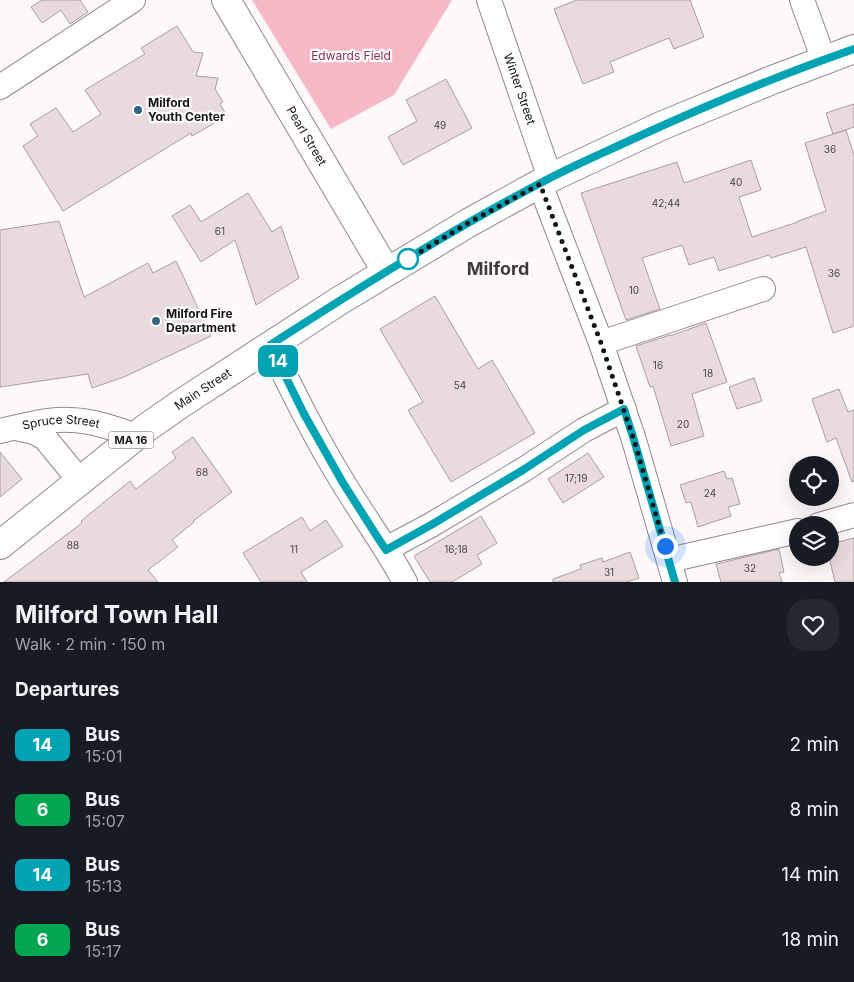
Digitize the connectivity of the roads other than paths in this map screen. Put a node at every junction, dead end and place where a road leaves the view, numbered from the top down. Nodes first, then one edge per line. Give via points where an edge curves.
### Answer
1 (133, 0) edge
2 (226, 0) edge
3 (488, 0) edge
4 (802, 0) edge
5 (854, 49) edge
6 (824, 60) junction
7 (0, 87) edge
8 (545, 181) junction
9 (386, 271) junction
10 (763, 290) dead end
11 (601, 343) junction
12 (270, 345) junction
13 (624, 409) junction
14 (8, 429) edge
15 (136, 436) junction
16 (80, 481) junction
17 (854, 515) edge
18 (839, 519) edge
19 (789, 533) edge
20 (0, 545) edge
21 (386, 550) junction
22 (669, 560) junction
23 (405, 582) edge
24 (675, 582) edge

1 - 7 street
2 - 9 main road, Pearl Street
3 - 8 street, Winter Street
4 - 6 street
5 - 6 main road, Main Street / MA 16
6 - 8 main road, Main Street / MA 16 via 690,113
8 - 9 main road, Main Street / MA 16
8 - 11 street, Winter Street
9 - 12 main road, Main Street / MA 16
10 - 11 street
11 - 13 street, Winter Street
12 - 15 main road, Main Street / MA 16
12 - 21 street via 333,466
13 - 21 street
13 - 22 street, Winter Street
14 - 15 street, Spruce Street via 72,420
14 - 16 street, Spruce Street via 34,432 45,438
15 - 16 main road, Main Street / MA 16
16 - 20 main road, Main Street / MA 16
17 - 18 street
19 - 22 street
21 - 23 street
22 - 24 street, Winter Street

